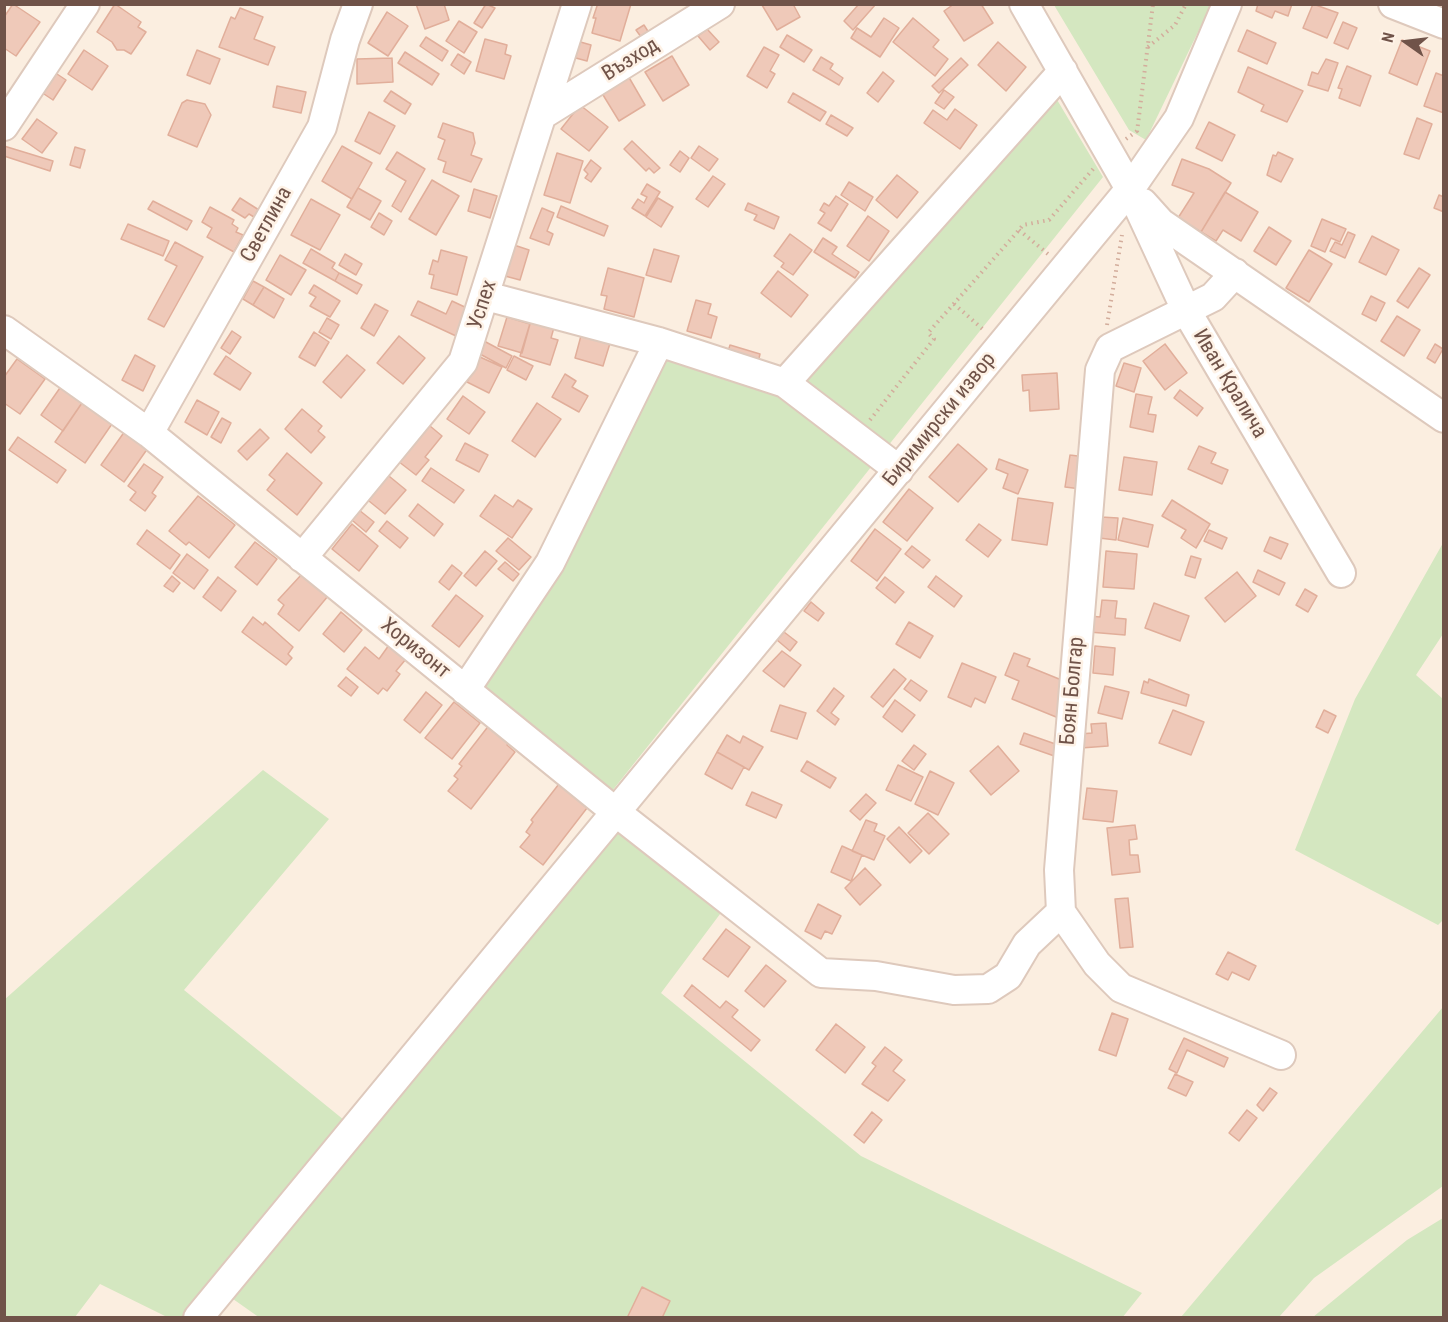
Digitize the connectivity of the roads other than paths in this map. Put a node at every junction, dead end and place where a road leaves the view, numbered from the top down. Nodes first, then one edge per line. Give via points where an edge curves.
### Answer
1 (86, 4) edge
2 (358, 4) edge
3 (577, 4) edge
4 (720, 4) edge
5 (1024, 4) edge
6 (1227, 4) edge
7 (1393, 4) edge
8 (1443, 24) edge
9 (1063, 71) junction
10 (542, 115) junction
11 (4, 126) edge
12 (1130, 189) junction
13 (1235, 273) junction
14 (486, 296) junction
15 (1187, 312) junction
16 (4, 330) edge
17 (659, 342) junction
18 (785, 383) junction
19 (1443, 418) edge
20 (149, 434) junction
21 (899, 470) junction
22 (302, 558) junction
23 (1341, 573) dead end
24 (465, 690) junction
25 (617, 813) junction
26 (1061, 912) junction
27 (1281, 1055) dead end
28 (198, 1317) edge

1 - 11 street
2 - 20 street, Светлина via 322,127
3 - 10 street, Успех
4 - 10 street, Възход
5 - 9 street, Иван Кралича
6 - 12 street, Биримирски извор via 1179,118
7 - 8 street
9 - 12 street, Иван Кралича
9 - 18 street
10 - 14 street, Успех
12 - 13 street, Иван Кралича via 1161,223
12 - 15 street, Иван Кралича
12 - 21 street, Биримирски извор
13 - 15 street, Боян Болгар via 1213,297
13 - 19 street, Иван Кралича
14 - 17 street
14 - 22 street, Успех via 463,362
15 - 23 street, Иван Кралича
15 - 26 street, Боян Болгар via 1110,348 1100,370 1059,870
16 - 20 street, Хоризонт
17 - 18 street
17 - 24 street via 550,563
18 - 21 street
20 - 22 street, Хоризонт
21 - 25 street, Биримирски извор
22 - 24 street, Хоризонт
24 - 25 street, Хоризонт
25 - 26 street, Хоризонт via 821,973 876,976 954,990 988,989 1008,975 1027,944
25 - 28 street, Биримирски извор
26 - 27 street via 1097,964 1121,988

